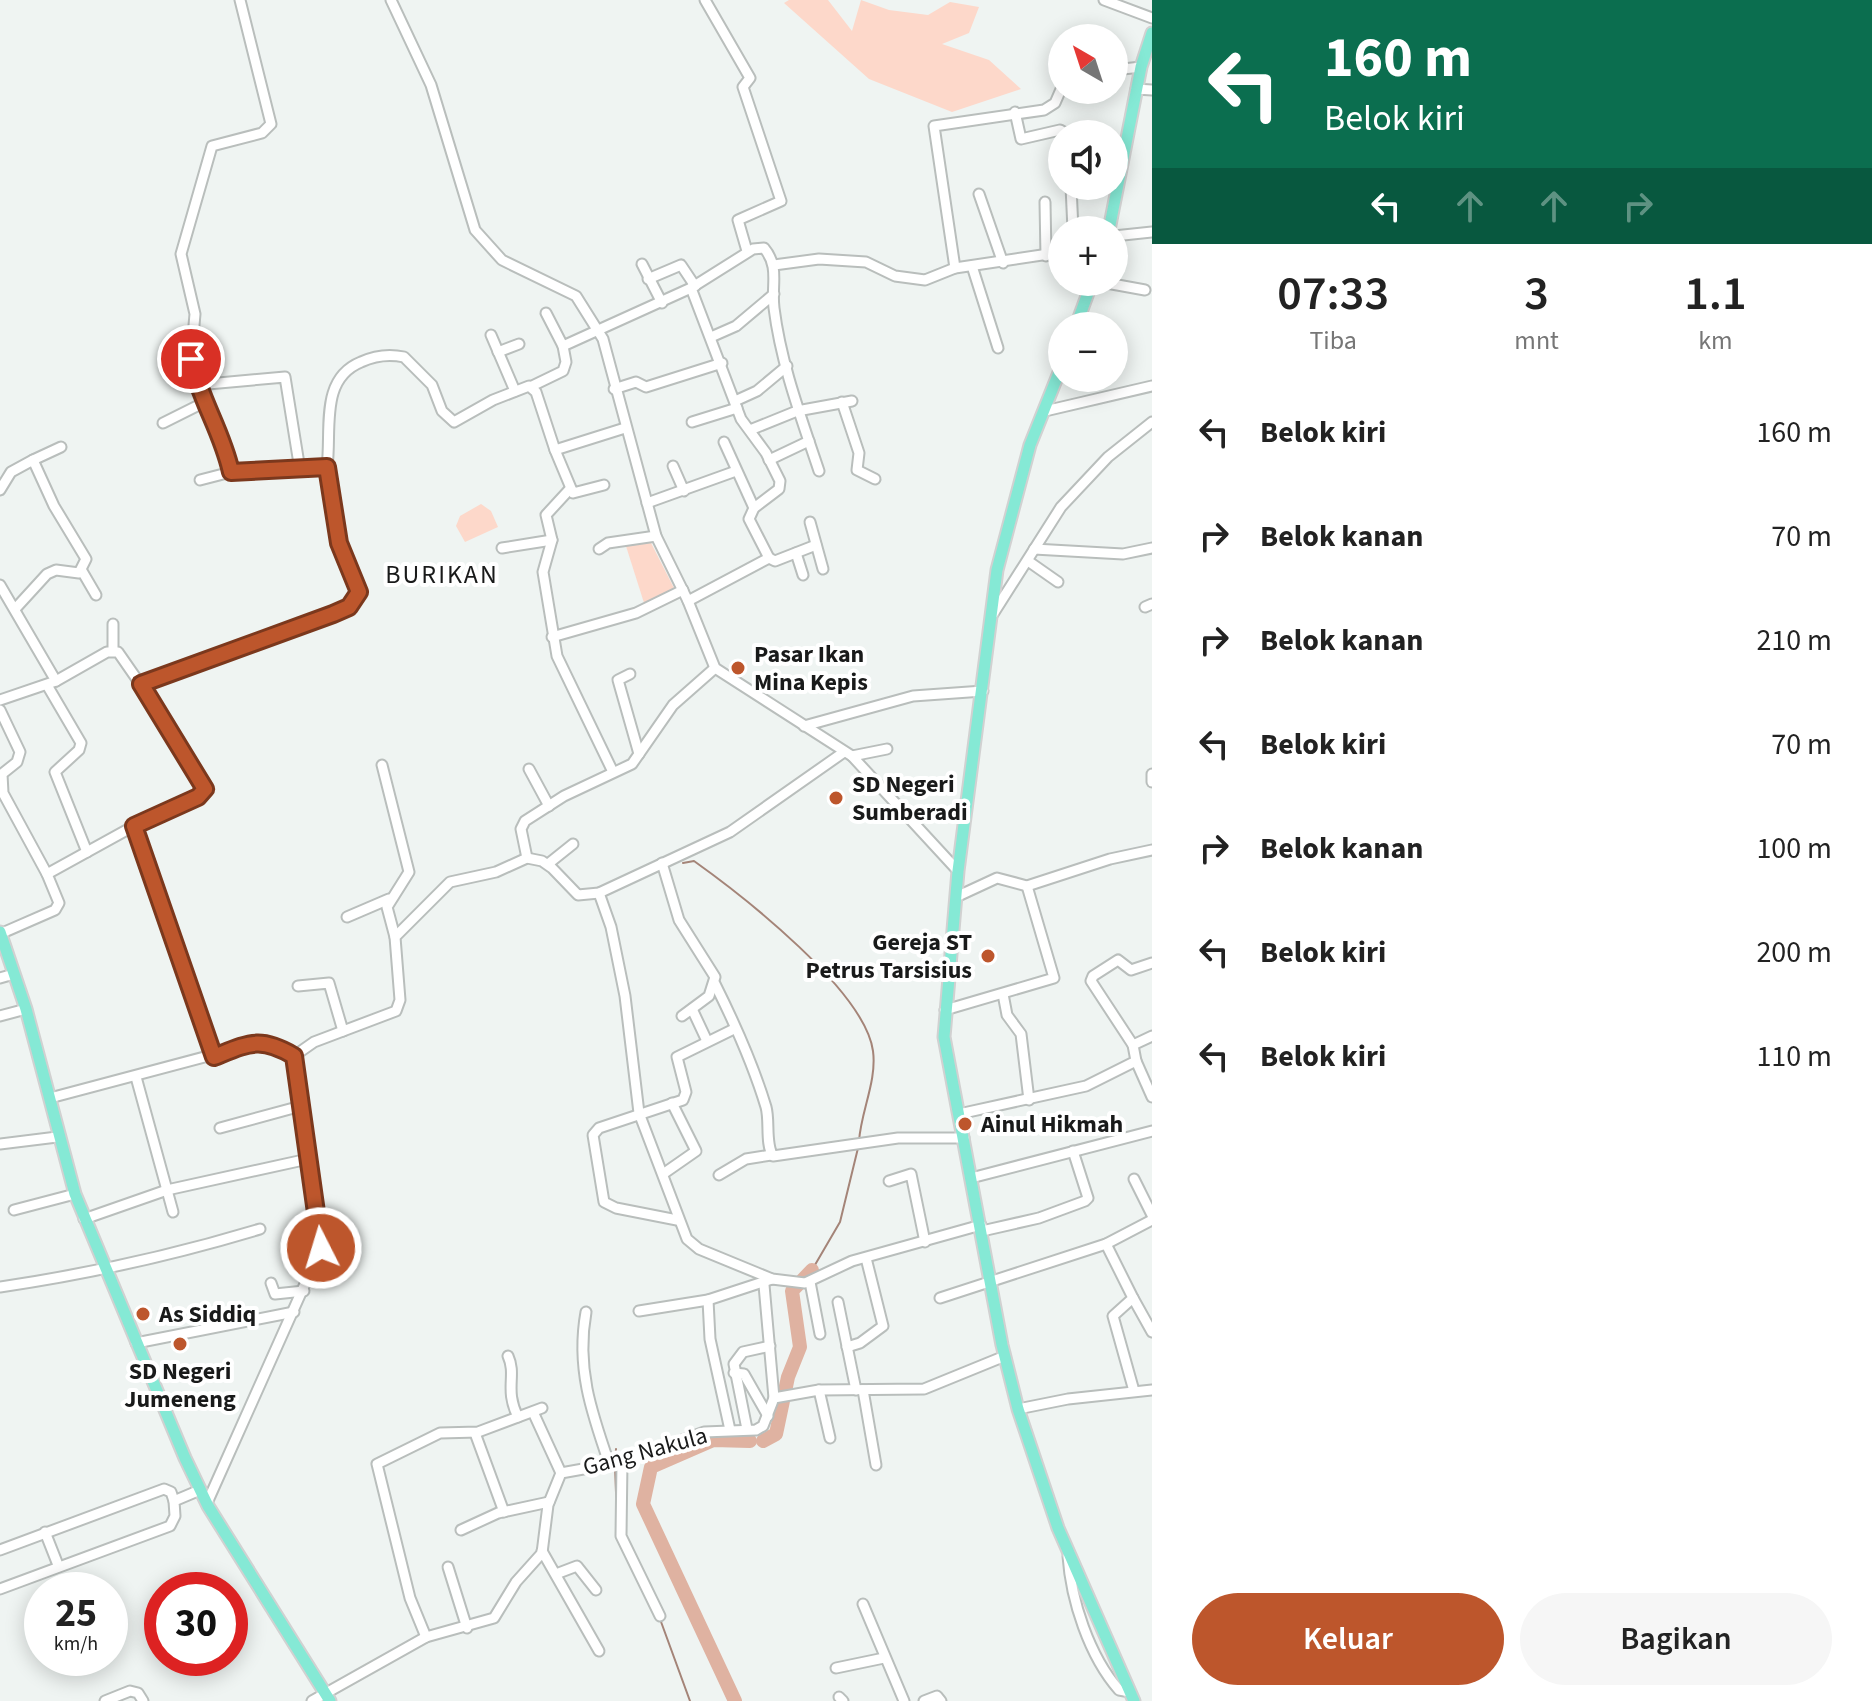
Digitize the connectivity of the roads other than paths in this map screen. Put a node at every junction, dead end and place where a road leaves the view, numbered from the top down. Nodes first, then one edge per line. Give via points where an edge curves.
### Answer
1 (240, 0) edge
2 (391, 0) edge
3 (705, 0) edge
4 (1104, 0) edge
5 (1152, 18) edge
6 (1152, 33) edge
7 (1141, 67) junction
8 (1128, 68) edge
9 (1136, 89) junction
10 (1152, 90) edge
11 (1054, 104) edge
12 (1015, 112) junction
13 (1048, 133) edge
14 (979, 194) dead end
15 (1045, 202) dead end
16 (1112, 216) edge
17 (1152, 232) edge
18 (1128, 235) edge
19 (747, 251) junction
20 (1046, 256) joint
21 (1003, 263) junction
22 (642, 264) dead end
23 (774, 265) junction
24 (972, 266) junction
25 (955, 268) junction
26 (648, 279) junction
27 (693, 287) junction
28 (1128, 287) edge
29 (1145, 290) dead end
30 (774, 294) junction
31 (662, 303) junction
32 (546, 313) dead end
33 (599, 332) junction
34 (491, 335) dead end
35 (711, 337) junction
36 (519, 344) dead end
37 (563, 346) junction
38 (998, 348) dead end
39 (498, 352) junction
40 (722, 363) junction
41 (787, 366) junction
42 (197, 385) junction
43 (532, 386) junction
44 (1152, 386) edge
45 (614, 389) junction
46 (515, 391) junction
47 (1052, 392) edge
48 (203, 403) junction
49 (736, 404) junction
50 (797, 411) junction
51 (1045, 411) junction
52 (692, 422) dead end
53 (1152, 422) edge
54 (163, 423) dead end
55 (625, 428) junction
56 (750, 430) junction
57 (809, 441) junction
58 (724, 442) dead end
59 (61, 447) dead end
60 (555, 450) junction
61 (33, 460) junction
62 (769, 460) junction
63 (673, 466) dead end
64 (327, 467) junction
65 (300, 470) junction
66 (736, 471) junction
67 (819, 471) dead end
68 (231, 472) junction
69 (875, 479) dead end
70 (200, 480) dead end
71 (604, 485) dead end
72 (0, 487) edge
73 (569, 490) junction
74 (684, 491) junction
75 (647, 503) junction
76 (754, 508) junction
77 (810, 522) dead end
78 (656, 536) junction
79 (552, 540) junction
80 (816, 545) junction
81 (502, 548) dead end
82 (1152, 548) edge
83 (599, 549) dead end
84 (1034, 549) junction
85 (796, 553) junction
86 (769, 558) junction
87 (1028, 561) junction
88 (823, 569) dead end
89 (82, 571) junction
90 (803, 575) dead end
91 (1058, 582) dead end
92 (0, 585) edge
93 (683, 590) junction
94 (96, 595) dead end
95 (688, 601) junction
96 (15, 609) junction
97 (993, 614) junction
98 (113, 624) dead end
99 (552, 637) junction
100 (113, 650) junction
101 (715, 668) junction
102 (630, 674) dead end
103 (51, 683) junction
104 (141, 684) junction
105 (983, 691) junction
106 (0, 700) edge
107 (0, 710) edge
108 (804, 726) junction
109 (887, 749) dead end
110 (639, 754) junction
111 (848, 754) junction
112 (382, 765) dead end
113 (529, 769) dead end
114 (613, 772) junction
115 (1152, 774) edge
116 (1152, 782) edge
117 (549, 806) junction
118 (134, 826) junction
119 (573, 844) dead end
120 (1152, 850) edge
121 (87, 852) junction
122 (527, 858) junction
123 (662, 863) junction
124 (548, 864) junction
125 (958, 871) junction
126 (47, 874) junction
127 (1027, 886) junction
128 (599, 893) junction
129 (956, 897) junction
130 (389, 899) junction
131 (347, 917) dead end
132 (0, 933) edge
133 (395, 937) junction
134 (1152, 963) edge
135 (14, 974) junction
136 (0, 978) edge
137 (715, 984) junction
138 (298, 986) dead end
139 (1003, 994) junction
140 (26, 1009) junction
141 (945, 1010) junction
142 (0, 1016) edge
143 (734, 1029) junction
144 (343, 1031) junction
145 (1152, 1036) edge
146 (707, 1041) junction
147 (1133, 1045) junction
148 (294, 1056) junction
149 (214, 1057) junction
150 (1136, 1061) junction
151 (136, 1077) junction
152 (1152, 1097) edge
153 (50, 1098) junction
154 (1029, 1100) junction
155 (672, 1103) junction
156 (301, 1106) junction
157 (639, 1113) junction
158 (959, 1114) junction
159 (220, 1128) dead end
160 (1152, 1131) edge
161 (57, 1137) junction
162 (964, 1138) junction
163 (0, 1144) edge
164 (1073, 1151) junction
165 (765, 1155) junction
166 (308, 1159) junction
167 (663, 1174) junction
168 (719, 1175) dead end
169 (971, 1178) junction
170 (1134, 1179) dead end
171 (889, 1181) dead end
172 (167, 1190) junction
173 (75, 1194) junction
174 (14, 1210) dead end
175 (173, 1212) dead end
176 (1152, 1218) edge
177 (84, 1219) junction
178 (677, 1220) junction
179 (981, 1228) junction
180 (260, 1229) dead end
181 (925, 1242) junction
182 (1106, 1244) junction
183 (866, 1258) junction
184 (105, 1271) junction
185 (991, 1279) junction
186 (768, 1282) junction
187 (810, 1282) junction
188 (271, 1283) dead end
189 (0, 1287) edge
190 (304, 1291) junction
191 (940, 1298) dead end
192 (1133, 1298) junction
193 (708, 1300) junction
194 (838, 1302) dead end
195 (639, 1311) dead end
196 (294, 1312) junction
197 (586, 1312) dead end
198 (1152, 1332) edge
199 (820, 1334) dead end
200 (136, 1343) junction
201 (770, 1346) junction
202 (847, 1347) junction
203 (508, 1356) dead end
204 (1005, 1356) junction
205 (734, 1373) junction
206 (819, 1390) junction
207 (860, 1390) junction
208 (1152, 1390) edge
209 (1134, 1391) junction
210 (780, 1397) junction
211 (1018, 1409) junction
212 (768, 1416) junction
213 (518, 1417) junction
214 (747, 1429) junction
215 (730, 1430) junction
216 (475, 1433) junction
217 (830, 1438) dead end
218 (616, 1462) junction
219 (876, 1465) dead end
220 (561, 1473) junction
221 (200, 1490) junction
222 (174, 1501) junction
223 (549, 1502) junction
224 (207, 1503) junction
225 (504, 1512) junction
226 (461, 1530) dead end
227 (45, 1532) junction
228 (0, 1550) edge
229 (542, 1551) junction
230 (58, 1565) junction
231 (448, 1567) dead end
232 (556, 1574) junction
233 (0, 1589) edge
234 (596, 1590) dead end
235 (863, 1604) dead end
236 (660, 1616) dead end
237 (467, 1628) junction
238 (426, 1637) junction
239 (599, 1651) dead end
240 (884, 1658) junction
241 (836, 1668) dead end
242 (1129, 1697) edge
243 (328, 1698) edge
244 (105, 1701) edge
245 (143, 1701) edge
246 (312, 1701) edge
247 (904, 1701) edge
248 (924, 1701) edge
249 (941, 1701) edge

1 - 42 street via 271,124 262,133 212,146 191,218 181,254 195,314 191,359
2 - 33 street via 431,85 475,230 510,265 576,296
3 - 19 street via 750,78 743,87 781,201 738,220
4 - 5 street
6 - 7 main road
7 - 8 street
7 - 9 main road
9 - 10 street
9 - 16 main road
11 - 12 street
12 - 13 street via 1021,139
12 - 25 street via 934,126
14 - 21 street
15 - 20 street
17 - 18 street
19 - 23 street via 764,248
19 - 27 street
20 - 21 street
21 - 24 street
22 - 26 street
23 - 25 street via 819,259 866,262 912,280
23 - 30 street
24 - 25 street
24 - 38 street
26 - 27 street via 681,265
26 - 31 street
27 - 31 street
27 - 35 street
28 - 29 street
30 - 35 street via 736,326
30 - 41 street
31 - 33 street
32 - 37 street
33 - 37 street
33 - 45 street
34 - 39 street
35 - 40 street
36 - 39 street
37 - 43 street via 563,371
39 - 46 street
40 - 45 street via 646,387 636,382
40 - 49 street
41 - 49 street
41 - 50 street
42 - 48 street
42 - 65 street via 285,377
43 - 46 street
43 - 60 street
44 - 51 street
45 - 55 street
46 - 64 street via 454,422 442,411 432,385 404,357 367,359 340,374 333,392
47 - 51 main road
48 - 54 street
48 - 68 street
49 - 52 street
49 - 56 street
50 - 56 street
50 - 57 street
50 - 69 street via 847,401 859,453 857,470
51 - 97 main road via 1013,501
53 - 84 street via 1087,476
55 - 60 street
55 - 75 street
56 - 62 street
57 - 62 street
57 - 67 street
58 - 66 street
59 - 61 street
60 - 73 street
61 - 72 street via 15,469
61 - 89 street via 86,559
62 - 76 street via 780,485
63 - 74 street
64 - 65 street
64 - 104 street via 339,543 359,592 356,600 333,614
65 - 68 street
66 - 74 street
66 - 76 street
68 - 70 street
71 - 73 street via 580,493
73 - 79 street via 546,515
74 - 75 street
75 - 78 street
76 - 86 street via 750,526
77 - 80 street
78 - 83 street
78 - 93 street
79 - 81 street
79 - 99 street via 543,565
80 - 85 street
80 - 88 street
82 - 84 street via 1123,554
84 - 87 street
85 - 86 street via 775,561
85 - 90 street
86 - 95 street
87 - 91 street
87 - 97 street
89 - 94 street
89 - 96 street via 47,574
92 - 96 street
93 - 95 street
93 - 99 street via 636,613
95 - 101 street
96 - 103 street
97 - 105 main road
98 - 100 street
99 - 114 street
100 - 103 street
100 - 104 street
101 - 108 street
101 - 110 street via 673,705
102 - 110 street via 618,680
103 - 106 street
103 - 121 street via 81,743 55,772
104 - 118 street via 205,789
105 - 108 street via 913,696
105 - 125 main road
107 - 126 street via 20,752 17,762 2,774 3,793
108 - 111 street
109 - 111 street
110 - 114 street via 632,764
111 - 123 street via 730,832
111 - 125 street
112 - 130 street via 409,872
113 - 117 street
114 - 117 street
115 - 116 street
117 - 122 street via 521,829
118 - 121 street
118 - 149 street
119 - 124 street
120 - 127 street
121 - 126 street
122 - 124 street
122 - 133 street via 496,872 450,882
123 - 128 street
123 - 137 street via 672,905 714,972
124 - 128 street via 578,895
125 - 129 main road
126 - 132 street via 59,903 55,910
127 - 129 street via 1001,878
127 - 139 street via 1054,978
128 - 157 street via 625,996
129 - 141 main road
130 - 131 street
130 - 133 street
132 - 135 main road
133 - 144 street via 399,1007
134 - 147 street via 1131,970 1118,960 1091,981
135 - 136 street
135 - 140 main road
137 - 143 street
137 - 146 street via 704,1002 687,1012
138 - 144 street via 329,983
139 - 141 street
139 - 154 street via 1007,1015 1021,1034
140 - 142 street
140 - 153 main road
141 - 158 main road via 945,1051
143 - 146 street
143 - 165 street via 767,1111
144 - 148 street
145 - 147 street
146 - 155 street via 677,1057 686,1096
147 - 150 street
148 - 149 street via 261,1042
148 - 156 street
149 - 151 street
150 - 152 street
150 - 154 street via 1086,1086
151 - 153 street
151 - 172 street
153 - 161 main road
154 - 158 street
155 - 157 street
155 - 167 street via 696,1151
156 - 159 street
156 - 166 street
157 - 167 street
157 - 178 street via 593,1135 602,1198 616,1208
158 - 162 main road
160 - 164 street
161 - 163 street
161 - 173 main road
162 - 165 street via 898,1138
162 - 169 main road
164 - 169 street
164 - 179 street via 1085,1201 1039,1218
165 - 168 street
166 - 172 street
166 - 190 street via 321,1248
167 - 178 street
169 - 179 main road
170 - 176 street
171 - 181 street via 911,1174
172 - 175 street
172 - 177 street
173 - 174 street
173 - 177 main road
176 - 182 street
177 - 184 main road
178 - 186 street via 699,1249
179 - 181 street
179 - 185 main road
180 - 184 street
181 - 183 street
182 - 185 street
182 - 192 street
183 - 187 street
183 - 202 street via 883,1326
184 - 189 street
184 - 200 main road
185 - 191 street
185 - 204 main road
186 - 187 street
186 - 193 street
186 - 201 street
187 - 199 street
188 - 190 street via 275,1294
190 - 196 street
192 - 198 street
192 - 209 street via 1113,1316
193 - 195 street
193 - 215 street via 710,1339
194 - 202 street
196 - 200 street
196 - 224 street
197 - 218 street via 583,1376
200 - 221 main road
201 - 205 street via 743,1352
201 - 210 street
202 - 207 street
203 - 213 street via 508,1386
204 - 207 street via 924,1389
204 - 211 main road
205 - 212 street via 744,1374
205 - 214 street
206 - 207 street
206 - 210 street
206 - 217 street
207 - 219 street
208 - 209 street
209 - 211 street
210 - 212 street
211 - 242 main road via 1068,1552
212 - 214 street, Gang Nakula via 760,1429
213 - 216 street
213 - 220 street via 538,1410
214 - 215 street, Gang Nakula
215 - 218 street, Gang Nakula via 704,1432
216 - 225 street
216 - 238 street via 440,1433 377,1464 410,1598
218 - 220 street, Gang Nakula
218 - 236 street via 621,1536
220 - 223 street, Gang Nakula
221 - 222 street
221 - 224 main road
222 - 227 street via 164,1489
222 - 230 street via 170,1526
223 - 225 street
223 - 229 street, Gang Nakula
224 - 243 main road
225 - 226 street
227 - 228 street
227 - 230 street
229 - 232 street
229 - 237 street, Gang Nakula via 494,1618
230 - 233 street
231 - 237 street
232 - 234 street via 577,1566
232 - 239 street
235 - 240 street
237 - 238 street, Gang Nakula
238 - 243 street, Gang Nakula
240 - 241 street
240 - 247 street
243 - 246 street, Gang Nakula
244 - 245 street via 130,1691
248 - 249 street via 937,1696

